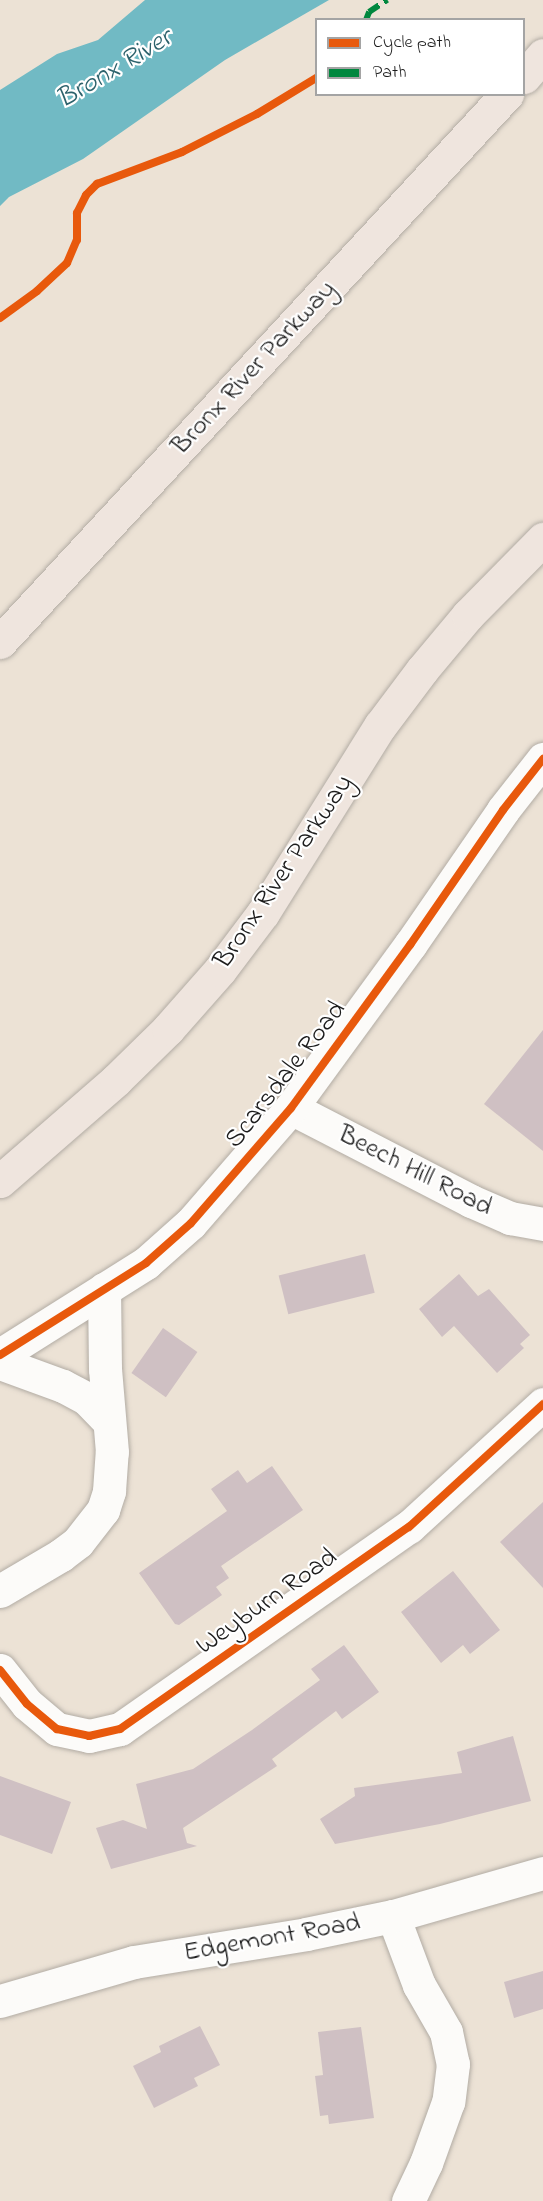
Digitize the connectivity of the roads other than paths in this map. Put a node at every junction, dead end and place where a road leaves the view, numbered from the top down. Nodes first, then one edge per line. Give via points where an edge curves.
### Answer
1 (543, 55) edge
2 (525, 76) edge
3 (505, 96) edge
4 (543, 539) edge
5 (0, 642) edge
6 (543, 759) edge
7 (291, 1108) junction
8 (0, 1181) edge
9 (543, 1224) edge
10 (104, 1289) junction
11 (0, 1355) edge
12 (0, 1363) edge
13 (543, 1404) edge
14 (108, 1421) junction
15 (0, 1591) edge
16 (0, 1670) edge
17 (543, 1873) edge
18 (393, 1916) junction
19 (0, 2001) edge
20 (408, 2201) edge

1 - 2 highway
3 - 5 highway, Bronx River Parkway
4 - 8 highway, Bronx River Parkway via 468,615 422,669 380,726 263,913 220,970 116,1080
6 - 7 street, Scarsdale Road
7 - 9 street, Beech Hill Road via 471,1201 510,1218
7 - 10 street, Scarsdale Road via 190,1223 146,1263
10 - 11 street, Scarsdale Road
10 - 14 street
12 - 14 street via 63,1386 87,1400
13 - 16 street, Weyburn Road via 409,1527 120,1729 88,1736 57,1729 27,1704
14 - 15 street via 112,1471 103,1510 78,1542 61,1556
17 - 18 street, Edgemont Road
18 - 19 street, Edgemont Road via 134,1962
18 - 20 street via 419,1985 446,2032 453,2064 448,2102

